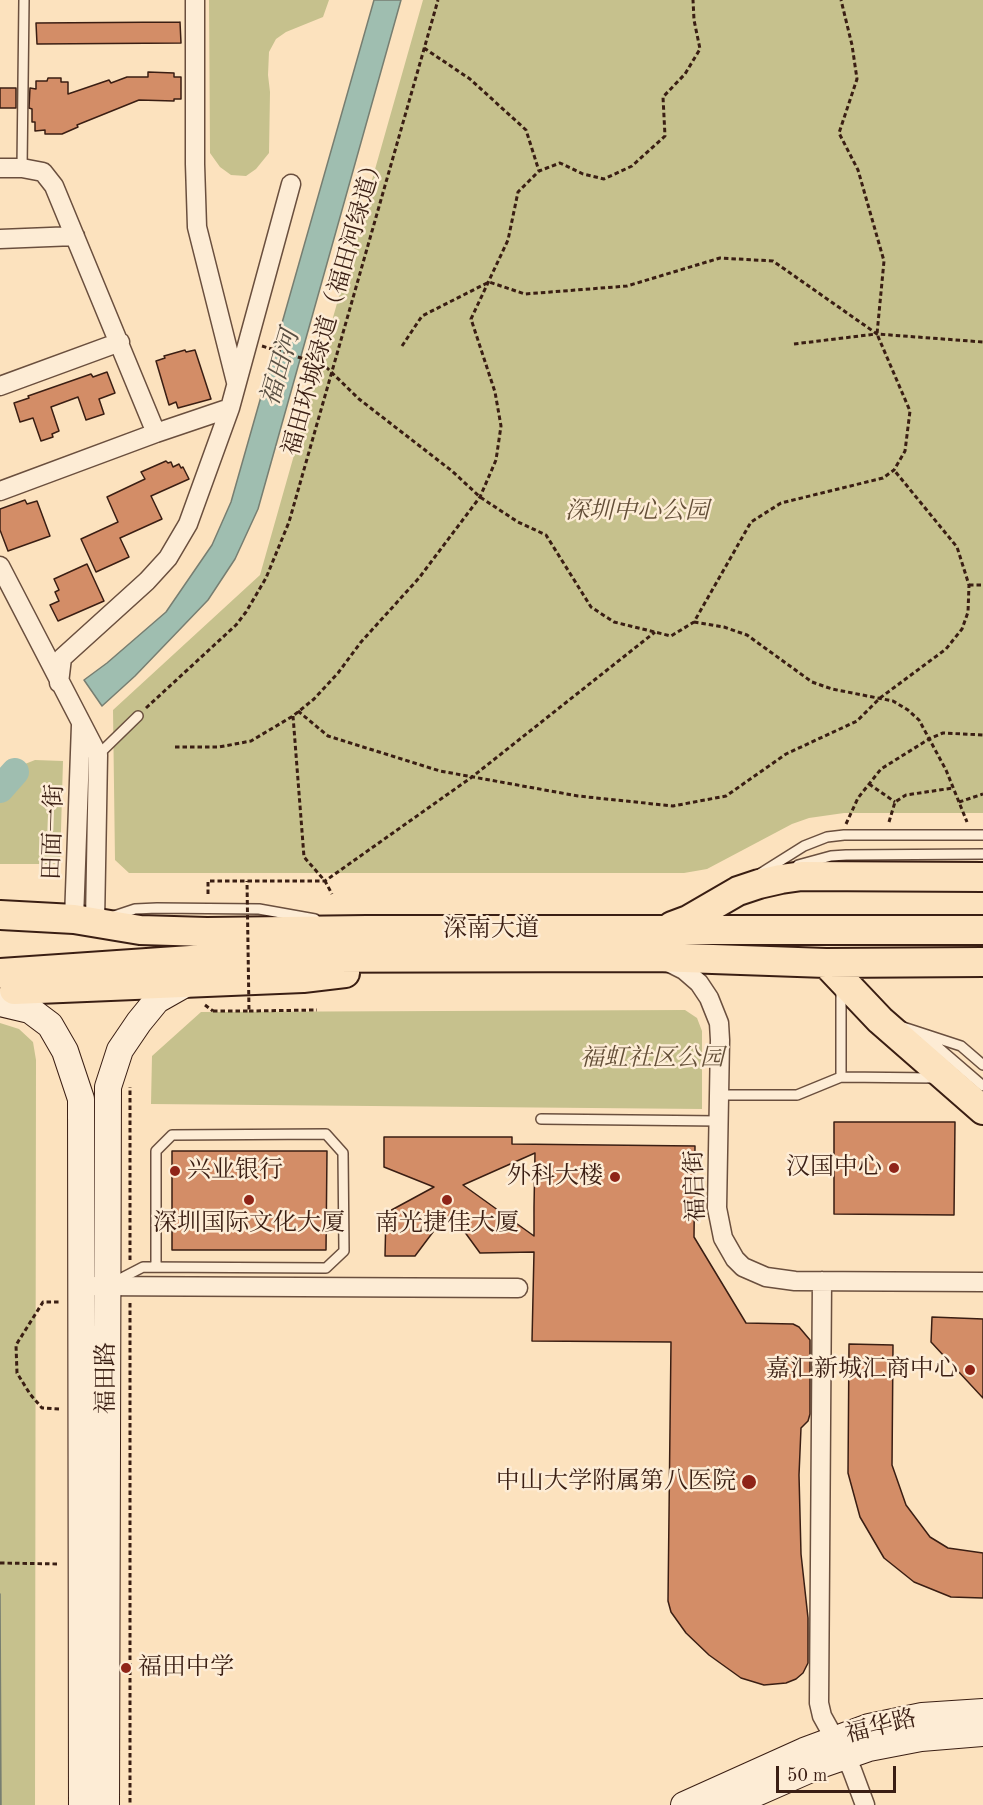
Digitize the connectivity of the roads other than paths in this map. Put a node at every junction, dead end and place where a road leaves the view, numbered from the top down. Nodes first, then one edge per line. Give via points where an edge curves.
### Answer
1 (24, 0) edge
2 (195, 0) edge
3 (0, 168) edge
4 (22, 168) junction
5 (291, 184) dead end
6 (75, 236) junction
7 (0, 239) edge
8 (120, 342) junction
9 (236, 383) junction
10 (0, 386) edge
11 (230, 408) junction
12 (156, 433) junction
13 (0, 491) edge
14 (0, 566) edge
15 (59, 683) junction
16 (138, 716) road end
17 (81, 723) junction
18 (98, 755) junction
19 (983, 835) edge
20 (983, 854) edge
21 (983, 877) edge
22 (748, 887) junction
23 (0, 915) edge
24 (85, 921) junction
25 (983, 930) edge
26 (654, 944) junction
27 (397, 958) junction
28 (983, 962) edge
29 (834, 971) junction
30 (0, 973) edge
31 (0, 991) edge
32 (194, 993) junction
33 (0, 1003) edge
34 (880, 1020) junction
35 (921, 1033) junction
36 (983, 1065) edge
37 (841, 1077) junction
38 (946, 1078) junction
39 (983, 1086) edge
40 (720, 1095) junction
41 (983, 1110) edge
42 (541, 1119) dead end
43 (719, 1121) junction
44 (156, 1267) junction
45 (822, 1281) junction
46 (983, 1282) edge
47 (112, 1283) junction
48 (518, 1288) dead end
49 (983, 1712) edge
50 (983, 1733) edge
51 (840, 1747) junction
52 (82, 1805) edge
53 (106, 1805) edge
54 (684, 1805) edge
55 (729, 1805) edge
56 (865, 1805) edge

1 - 4 lane
2 - 9 street via 197,227
3 - 4 street
4 - 6 street via 43,172 54,186
5 - 9 street
6 - 7 street
6 - 8 street
8 - 10 street
8 - 12 street
9 - 11 street
11 - 12 street
11 - 15 street via 188,525 168,558 62,658
12 - 13 street
14 - 15 street
15 - 17 street
16 - 18 lane
17 - 18 street
17 - 24 street, 田面一街
18 - 24 street, 田面一街
19 - 22 lane via 827,837 793,852
20 - 22 lane via 831,856 800,864
21 - 22 main road via 802,876
22 - 26 main road
23 - 24 main road, 深南大道
24 - 26 main road, 深南大道 via 140,930 367,930
25 - 26 main road, 深南大道
26 - 27 main road, 深南大道
26 - 29 main road, 深南大道
26 - 40 street, 福启街 via 692,977 713,1007 720,1032
27 - 30 main road, 深南大道 via 220,958
27 - 32 main road via 332,975
28 - 29 main road, 深南大道
29 - 34 main road
29 - 37 lane
31 - 32 main road
32 - 47 main road, 福田路 via 157,1000 120,1050 112,1070 107,1107
33 - 47 main road, 福田路 via 30,1010 50,1025 65,1051 81,1099
34 - 35 lane
34 - 38 main road
35 - 36 lane via 961,1046
35 - 39 lane
37 - 38 lane
37 - 40 lane via 797,1095
38 - 41 main road
40 - 43 street, 福启街
42 - 43 lane
43 - 45 street, 福启街 via 717,1208 729,1249 743,1267 766,1277
44 - 44 lane via 326,1268 344,1251 343,1153 326,1134 172,1135 156,1151
44 - 47 lane via 143,1267
45 - 46 street, 福启街
45 - 51 street via 819,1703
47 - 48 street
47 - 52 main road, 福田路 via 81,1484
47 - 53 main road, 福田路
49 - 51 main road, 福华路 via 898,1720
50 - 51 main road, 福华路
51 - 54 main road, 福华路
51 - 55 main road, 福华路
51 - 56 street

